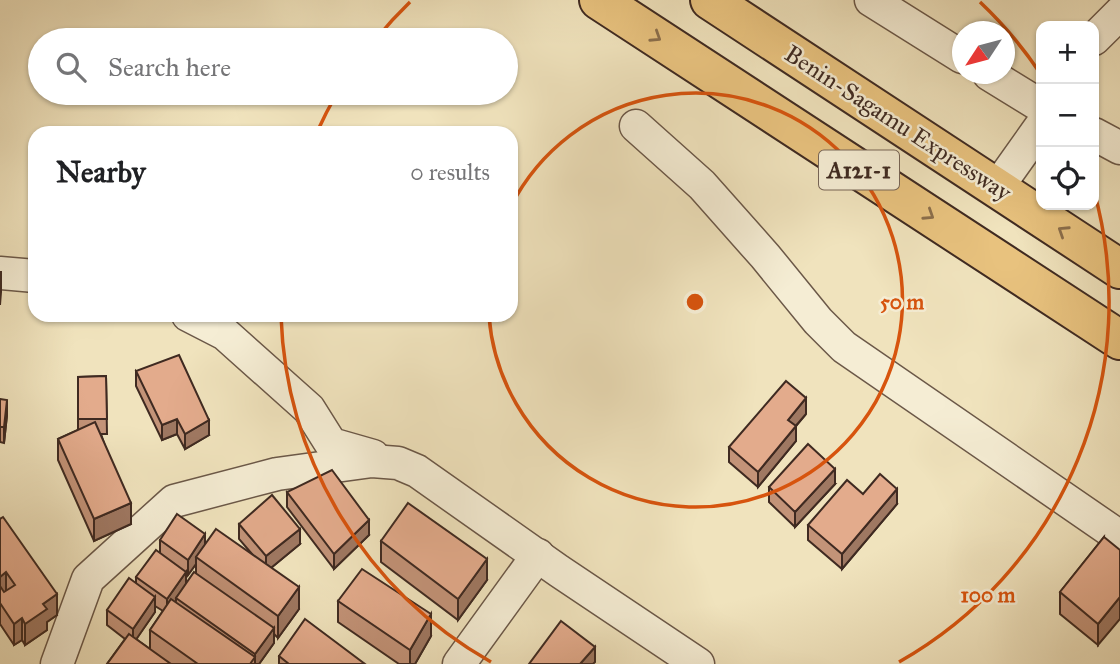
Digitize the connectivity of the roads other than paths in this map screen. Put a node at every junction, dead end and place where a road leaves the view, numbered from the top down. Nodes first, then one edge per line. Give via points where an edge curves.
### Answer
1 (599, 0) edge
2 (710, 0) edge
3 (871, 0) edge
4 (1120, 13) edge
5 (1099, 33) edge
6 (952, 51) edge
7 (1005, 84) edge
8 (1036, 103) edge
9 (636, 126) dead end
10 (1036, 133) edge
11 (1099, 137) edge
12 (1120, 148) edge
13 (997, 188) junction
14 (1120, 269) edge
15 (0, 273) edge
16 (28, 275) edge
17 (202, 322) edge
18 (1120, 340) edge
19 (398, 463) junction
20 (1120, 537) edge
21 (538, 555) junction
22 (57, 664) edge
23 (459, 664) edge
24 (698, 664) edge

1 -> 18 highway, A121-1
2 - 13 highway, Benin-Sagamu Expressway / A121-1
3 - 6 street
4 - 5 street
7 - 8 street
9 - 20 street via 702,185 844,347
10 - 13 street
11 - 12 street
14 -> 13 highway, Benin-Sagamu Expressway / A121-1
15 - 16 street
17 - 19 street via 225,334 309,409 331,444
19 - 21 street via 417,471
19 - 22 street via 372,461 277,474 174,501 88,579
21 - 23 street
21 - 24 street

